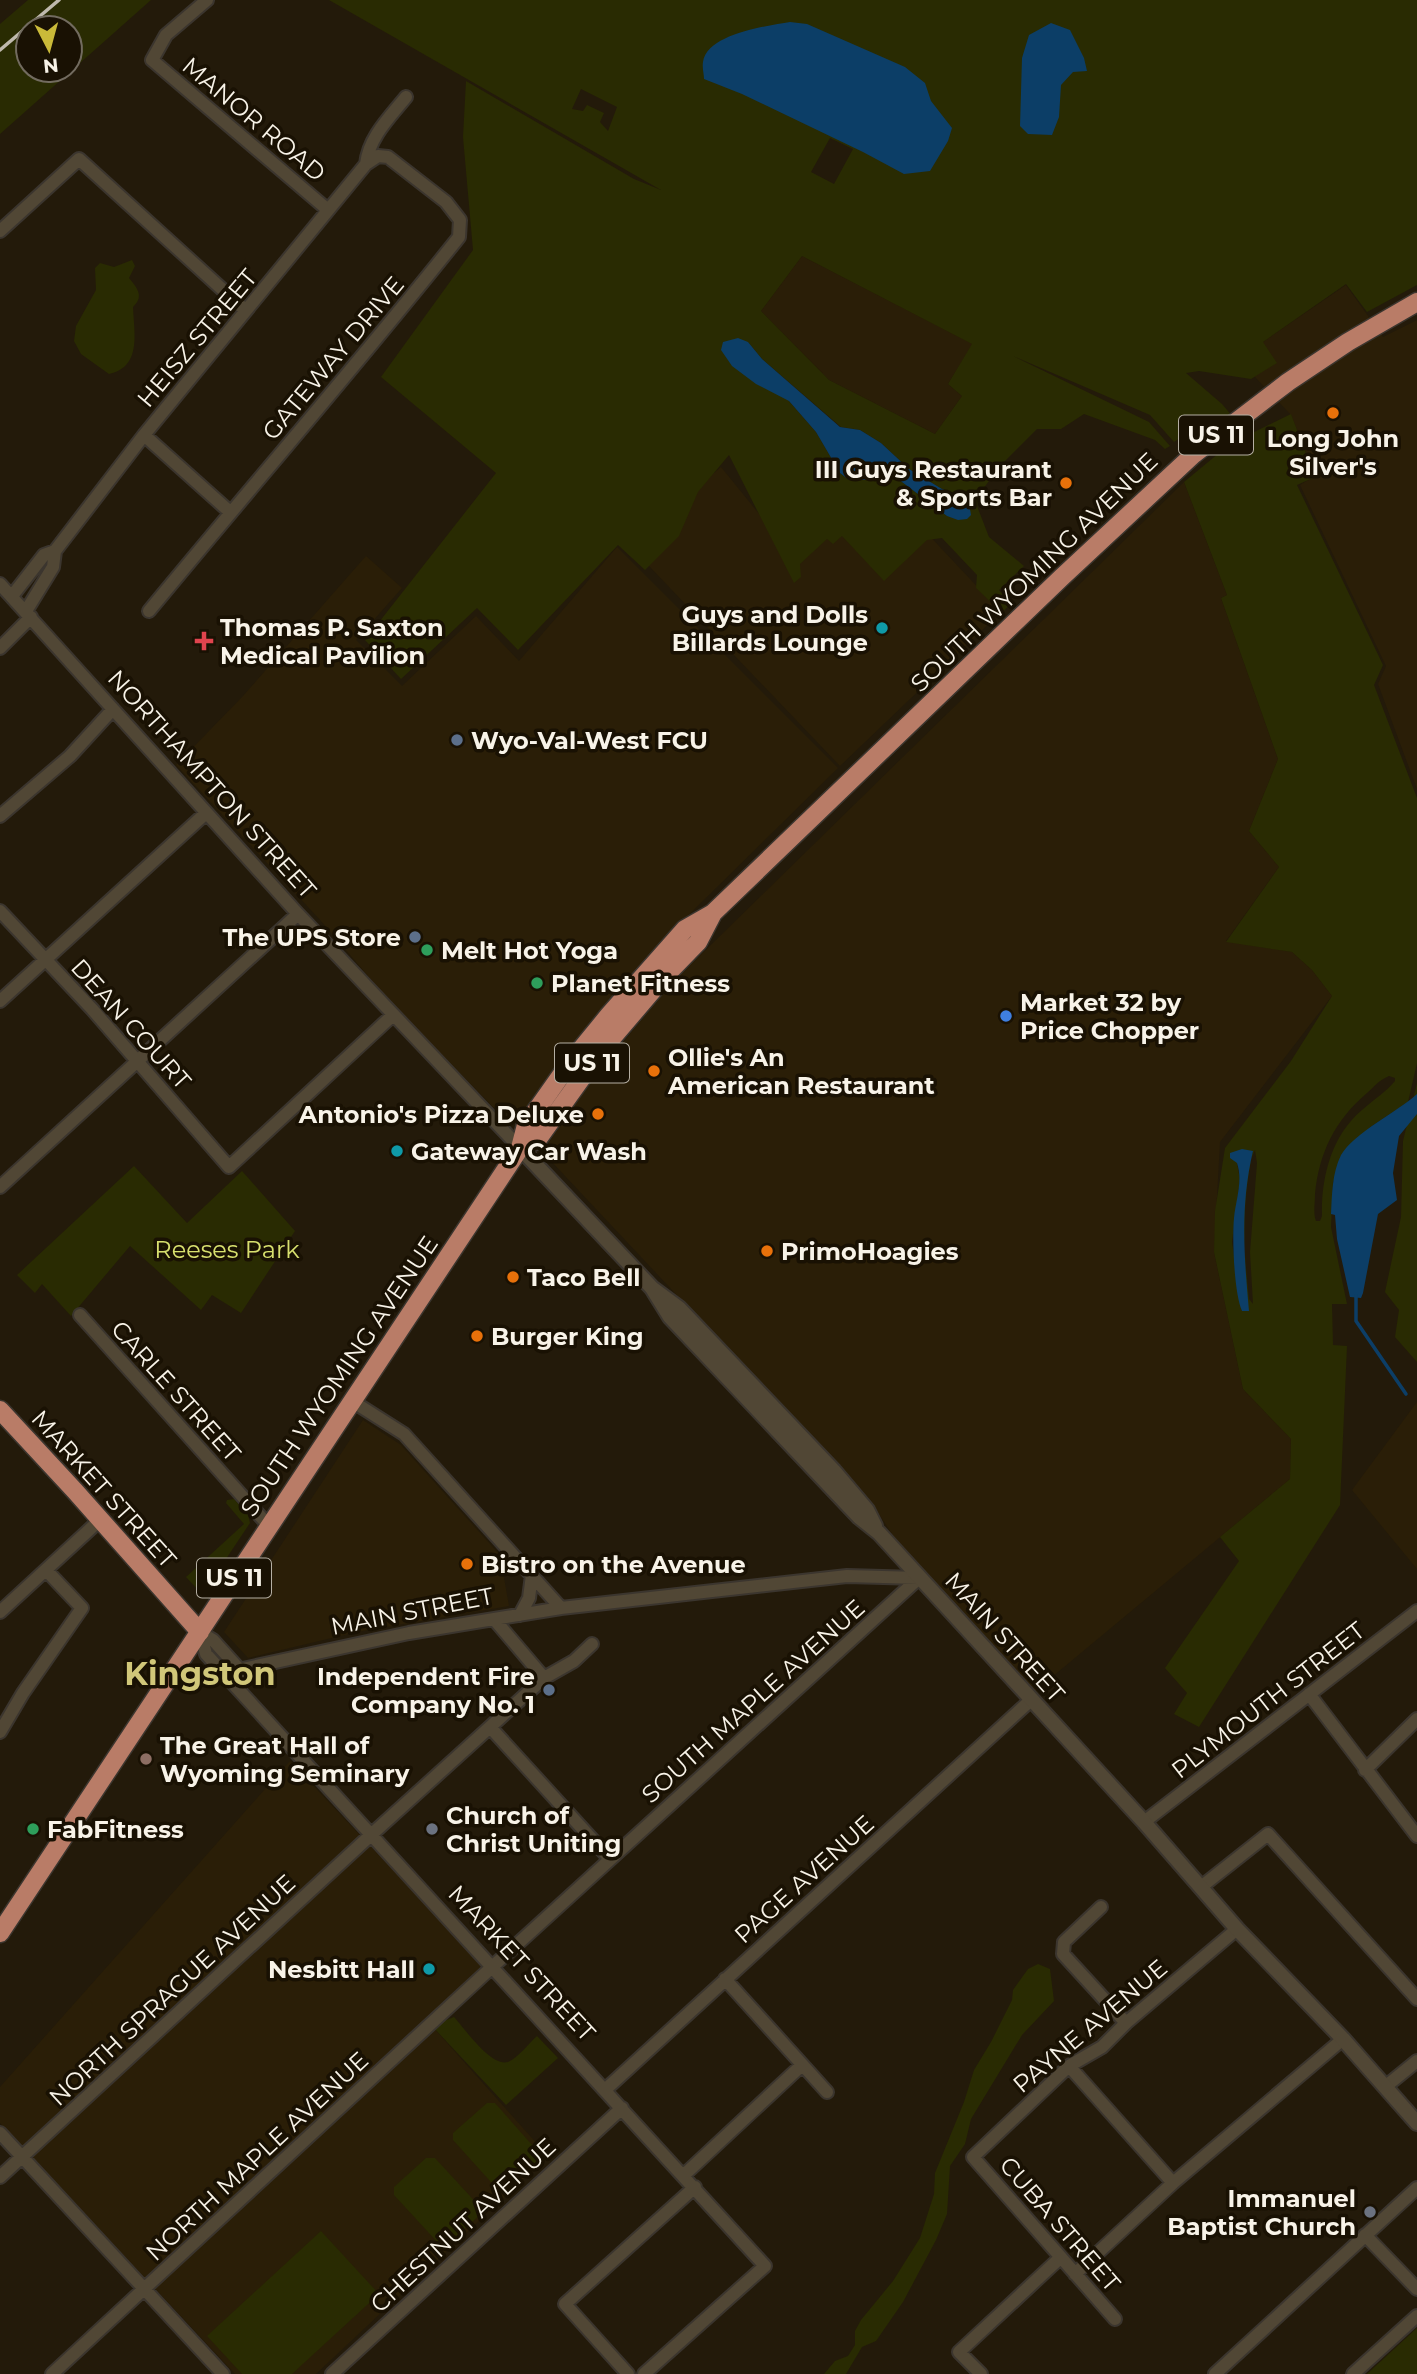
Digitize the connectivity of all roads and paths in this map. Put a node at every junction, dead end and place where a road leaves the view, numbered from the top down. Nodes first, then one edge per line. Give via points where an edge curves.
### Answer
1 (207, 0) edge
2 (406, 97) dead end
3 (366, 164) junction
4 (328, 210) junction
5 (0, 231) edge
6 (1417, 302) edge
7 (245, 310) junction
8 (144, 435) junction
9 (230, 512) junction
10 (55, 551) junction
11 (0, 584) edge
12 (12, 596) junction
13 (149, 611) dead end
14 (29, 614) junction
15 (0, 648) edge
16 (113, 709) junction
17 (206, 813) junction
18 (0, 816) edge
19 (0, 911) edge
20 (299, 914) junction
21 (45, 961) junction
22 (0, 1001) edge
23 (393, 1015) junction
24 (138, 1062) junction
25 (520, 1148) junction
26 (0, 1188) edge
27 (80, 1315) dead end
28 (352, 1401) junction
29 (0, 1410) edge
30 (101, 1519) junction
31 (269, 1526) junction
32 (46, 1570) junction
33 (532, 1575) junction
34 (919, 1577) junction
35 (561, 1608) junction
36 (1417, 1611) edge
37 (0, 1612) edge
38 (520, 1615) junction
39 (494, 1619) junction
40 (200, 1632) junction
41 (592, 1644) dead end
42 (240, 1670) junction
43 (224, 1673) junction
44 (544, 1678) junction
45 (243, 1693) junction
46 (1308, 1694) junction
47 (1031, 1700) junction
48 (1417, 1719) edge
49 (490, 1727) junction
50 (0, 1732) edge
51 (1365, 1770) junction
52 (1144, 1822) junction
53 (372, 1834) junction
54 (1417, 1836) edge
55 (610, 1859) junction
56 (1201, 1887) junction
57 (1101, 1907) dead end
58 (1237, 1929) junction
59 (0, 1933) edge
60 (491, 1968) junction
61 (1417, 1977) edge
62 (725, 1979) junction
63 (1405, 1986) junction
64 (1417, 1999) edge
65 (1126, 2022) junction
66 (1343, 2039) junction
67 (1417, 2061) edge
68 (802, 2065) junction
69 (1069, 2066) junction
70 (1385, 2087) junction
71 (606, 2089) junction
72 (827, 2092) dead end
73 (622, 2108) junction
74 (1417, 2123) edge
75 (0, 2133) edge
76 (22, 2157) junction
77 (973, 2157) joint
78 (684, 2175) junction
79 (0, 2177) edge
80 (1173, 2183) junction
81 (695, 2187) junction
82 (1417, 2188) edge
83 (1365, 2235) junction
84 (1060, 2258) junction
85 (1076, 2274) junction
86 (145, 2289) junction
87 (1417, 2289) edge
88 (1417, 2316) edge
89 (1115, 2319) dead end
90 (51, 2374) edge
91 (223, 2374) edge
92 (332, 2374) edge
93 (628, 2374) edge
94 (643, 2374) edge
95 (981, 2374) edge
96 (1215, 2374) edge
97 (1353, 2374) edge

1 - 4 street, MANOR ROAD via 166,35 152,60
2 - 3 street, HEISZ STREET via 374,137
3 - 4 street, HEISZ STREET
3 - 9 street, GATEWAY DRIVE via 378,156 388,157 446,202 460,220 459,237
4 - 7 street, HEISZ STREET
5 - 7 street via 79,159
6 - 25 main road, SOUTH WYOMING AVENUE / US 11 via 1259,402 1194,454 1052,586 713,913 698,942 601,1051 538,1139
7 - 8 street, HEISZ STREET
8 - 9 street
8 - 10 street, HEISZ STREET
9 - 13 street, GATEWAY DRIVE
10 - 12 street via 44,555
10 - 14 street, HEISZ STREET via 53,567
11 - 12 street, NORTHAMPTON STREET
12 - 14 street, NORTHAMPTON STREET
14 - 15 street, HEISZ STREET
14 - 16 street, NORTHAMPTON STREET
16 - 17 street, NORTHAMPTON STREET
16 - 18 street via 70,756
17 - 20 street, NORTHAMPTON STREET
17 - 21 street
19 - 21 street, DEAN COURT
20 - 23 street, NORTHAMPTON STREET
20 - 24 street
21 - 22 street
21 - 24 street, DEAN COURT
23 - 24 street, DEAN COURT via 229,1167
23 - 25 street, NORTHAMPTON STREET
24 - 26 street
25 - 28 main road, SOUTH WYOMING AVENUE / US 11
25 - 34 street, NORTHAMPTON STREET via 652,1288 670,1317
27 - 31 street, CARLE STREET
28 - 31 main road, SOUTH WYOMING AVENUE / US 11
28 - 33 street via 404,1434
29 - 30 main road, MARKET STREET
30 - 32 street
30 - 40 main road, MARKET STREET
31 - 40 main road, SOUTH WYOMING AVENUE / US 11
32 - 37 street
32 - 50 street via 82,1608
33 - 35 street
33 - 38 street via 529,1598
34 - 35 street, MAIN STREET via 847,1576
34 - 47 street, MAIN STREET
34 - 55 street, SOUTH MAPLE AVENUE
35 - 38 street, MAIN STREET
36 - 46 street, PLYMOUTH STREET
38 - 39 street, MAIN STREET
39 - 42 street, MAIN STREET via 389,1636
39 - 44 street
40 - 42 street, MARKET STREET
40 - 43 street, MARKET STREET via 206,1654
40 - 59 main road, US 11
41 - 44 street
42 - 43 street, MAIN STREET
42 - 45 street
43 - 45 street, MARKET STREET
44 - 49 street, NORTH SPRAGUE AVENUE
45 - 53 street, MARKET STREET
46 - 51 street
46 - 52 street, PLYMOUTH STREET
47 - 52 street, MAIN STREET
47 - 62 street, PAGE AVENUE
48 - 51 street
49 - 53 street, NORTH SPRAGUE AVENUE
49 - 55 street
51 - 54 street
52 - 56 street, MAIN STREET
53 - 60 street, MARKET STREET
53 - 76 street, NORTH SPRAGUE AVENUE
55 - 60 street, SOUTH MAPLE AVENUE
56 - 58 street, MAIN STREET
56 - 63 street via 1268,1834
57 - 65 street via 1064,1942 1063,1954
58 - 65 street, PAYNE AVENUE
58 - 66 street, MAIN STREET
60 - 71 street, MARKET STREET
60 - 86 street, NORTH MAPLE AVENUE
61 - 63 street
62 - 68 street
62 - 71 street, PAGE AVENUE
63 - 64 street
65 - 69 street, PAYNE AVENUE via 1102,2047
66 - 70 street, MAIN STREET
66 - 80 street
67 - 70 street
68 - 72 street
68 - 78 street
69 - 77 street, PAYNE AVENUE
69 - 80 street
70 - 74 street, MAIN STREET
71 - 73 street, MARKET STREET
73 - 78 street, MARKET STREET
73 - 92 street, CHESTNUT AVENUE
75 - 76 street
76 - 79 street, NORTH SPRAGUE AVENUE
76 - 86 street
77 - 84 street, CUBA STREET
78 - 81 street, MARKET STREET
80 - 85 street
81 - 93 street via 565,2304
81 - 94 street, MARKET STREET via 765,2266
82 - 83 street
83 - 87 street
83 - 96 street
84 - 85 street, CUBA STREET
84 - 95 street via 959,2352
85 - 89 street, CUBA STREET
86 - 90 street, NORTH MAPLE AVENUE
86 - 91 street
88 - 97 street

